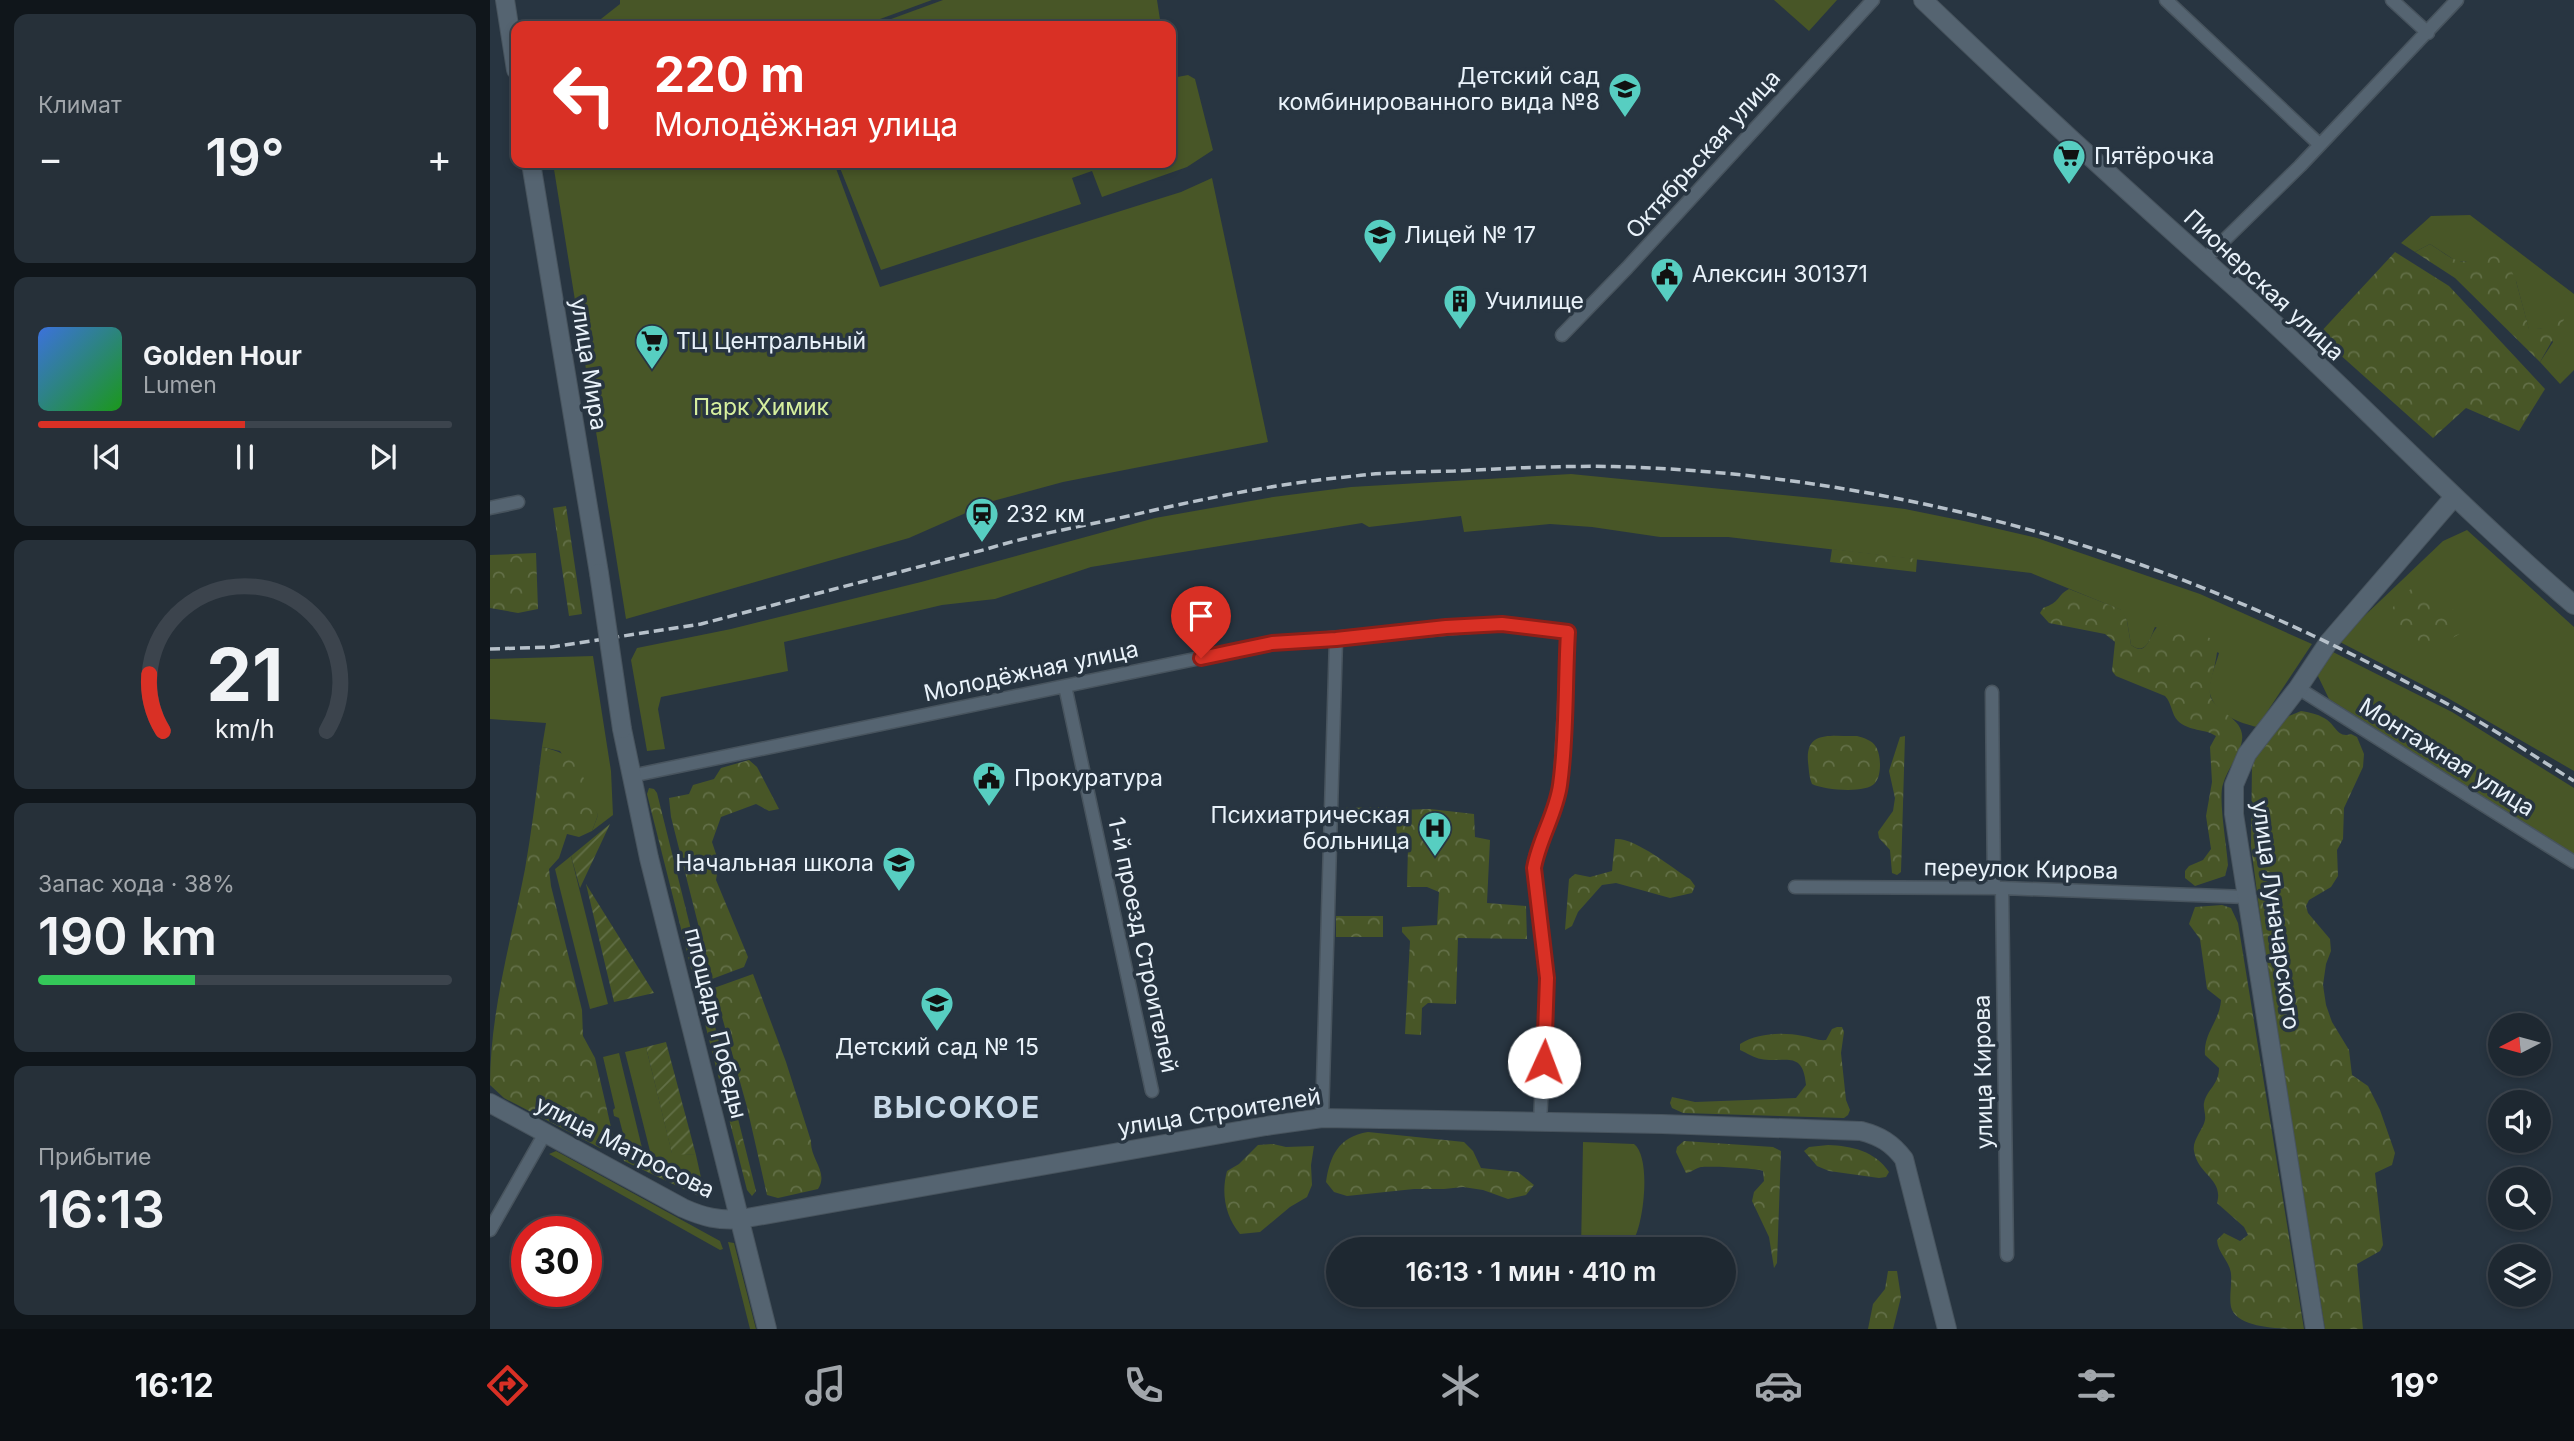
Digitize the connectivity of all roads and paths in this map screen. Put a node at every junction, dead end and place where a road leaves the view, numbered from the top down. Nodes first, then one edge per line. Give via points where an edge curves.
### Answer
1 (505, 0) edge
2 (1873, 0) edge
3 (1923, 0) edge
4 (2166, 0) edge
5 (2392, 0) edge
6 (2457, 0) edge
7 (2428, 33) junction
8 (511, 38) edge
9 (2319, 144) junction
10 (532, 168) edge
11 (2203, 261) junction
12 (1562, 335) dead end
13 (2454, 497) junction
14 (518, 502) dead end
15 (490, 508) edge
16 (2574, 604) edge
17 (1336, 639) junction
18 (1065, 686) junction
19 (2298, 688) junction
20 (1992, 692) dead end
21 (622, 729) joint
22 (631, 776) junction
23 (2574, 862) edge
24 (1795, 887) dead end
25 (1998, 888) junction
26 (2247, 897) junction
27 (1152, 1091) dead end
28 (490, 1103) edge
29 (1322, 1118) junction
30 (1540, 1123) junction
31 (544, 1135) junction
32 (741, 1219) junction
33 (490, 1230) edge
34 (2007, 1255) dead end
35 (768, 1329) edge
36 (1947, 1329) edge
37 (2315, 1329) edge

1 - 8 main road
2 - 12 street, Октябрьская улица
3 - 11 main road, Пионерская улица
4 - 9 street
5 - 7 street
6 - 7 street
7 - 9 street
9 - 11 street
10 - 21 main road, улица Мира, bridge
11 - 13 main road, Пионерская улица
13 - 16 main road, Пионерская улица
13 - 19 main road, улица Луначарского via 2328,643
14 - 15 street
17 - 18 street, Молодёжная улица via 1272,643
17 - 29 street
17 - 30 street, Молодёжная улица via 1502,624 1568,632 1560,786 1534,868 1547,978
18 - 22 street, Молодёжная улица
18 - 27 street, 1-й проезд Строителей
19 - 23 street, Монтажная улица
19 - 26 main road, улица Луначарского via 2247,754 2235,785 2234,814
20 - 25 street, улица Кирова
21 - 22 main road, площадь Победы
22 - 32 main road, площадь Победы
24 - 25 street, переулок Кирова
25 - 26 street, переулок Кирова
25 - 34 street, улица Кирова
26 - 37 main road, улица Луначарского
28 - 31 main road, улица Матросова
29 - 30 main road, улица Строителей
29 - 32 main road, улица Строителей
30 - 36 main road, улица Строителей via 1842,1129 1876,1135 1896,1150 1908,1169
31 - 32 main road, улица Матросова via 683,1209 719,1220
31 - 33 street
32 - 35 main road, площадь Победы

